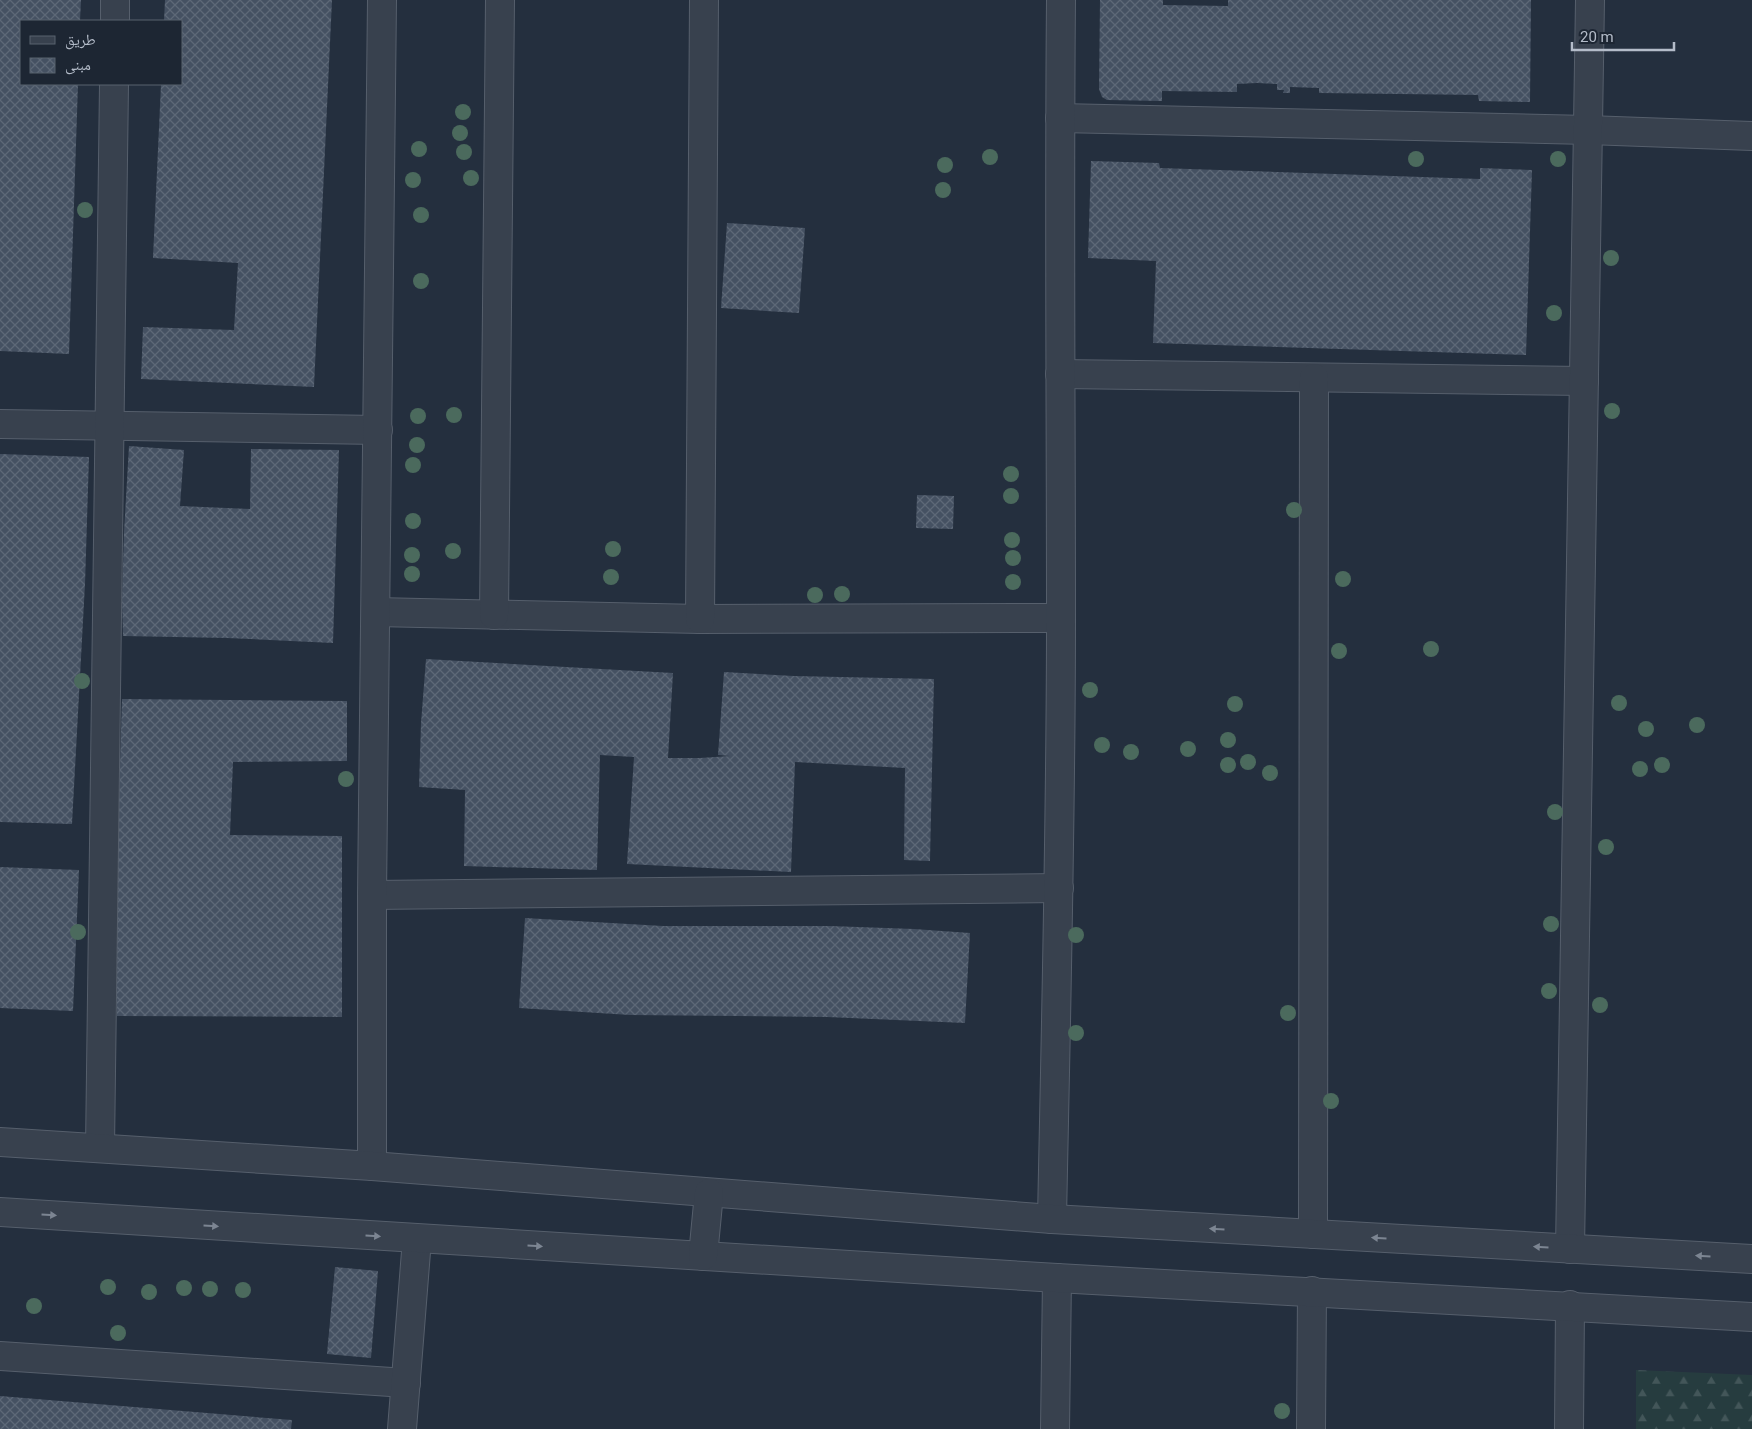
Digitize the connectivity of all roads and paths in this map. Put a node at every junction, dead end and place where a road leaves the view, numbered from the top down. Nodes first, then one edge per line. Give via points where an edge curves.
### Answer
1 (116, 0) edge
2 (382, 0) edge
3 (500, 0) edge
4 (704, 0) edge
5 (1062, 0) edge
6 (1590, 0) edge
7 (115, 20) edge
8 (114, 85) edge
9 (1060, 118) junction
10 (1588, 130) junction
11 (1752, 136) edge
12 (1060, 374) junction
13 (1314, 378) junction
14 (1584, 381) junction
15 (0, 424) edge
16 (110, 426) junction
17 (378, 430) junction
18 (376, 612) junction
19 (494, 615) junction
20 (1061, 618) junction
21 (700, 619) junction
22 (1059, 888) junction
23 (372, 895) junction
24 (0, 1142) edge
25 (100, 1148) junction
26 (372, 1166) junction
27 (709, 1193) junction
28 (0, 1212) edge
29 (1052, 1220) junction
30 (1313, 1234) junction
31 (417, 1239) junction
32 (1570, 1249) junction
33 (704, 1256) junction
34 (1752, 1258) edge
35 (1057, 1278) junction
36 (1312, 1291) junction
37 (1570, 1306) junction
38 (1752, 1316) edge
39 (0, 1356) edge
40 (406, 1383) junction
41 (402, 1429) edge
42 (1056, 1429) edge
43 (1311, 1429) edge
44 (1569, 1429) edge

1 - 7 street
2 - 17 street
3 - 19 street
4 - 21 street
5 - 9 street
6 - 10 street
8 - 16 street
9 - 10 street
9 - 12 street
10 - 11 street
10 - 14 street
12 - 13 street
12 - 20 street
13 - 14 street
13 - 30 street
14 - 32 street
15 - 16 street
16 - 17 street
16 - 25 street
17 - 18 street
18 - 19 street
18 - 23 street
19 - 21 street
20 - 21 street
20 - 22 street
22 - 23 street
22 - 29 street
23 - 26 street
24 - 25 street
25 - 26 street
26 - 27 street
27 - 29 street
27 - 33 street
28 -> 31 street
30 -> 29 street
32 -> 30 street
31 -> 33 street
31 - 40 street
34 -> 32 street
33 - 35 street
35 - 36 street
35 - 42 street
36 - 37 street
36 - 43 street
37 - 38 street
37 - 44 street
39 - 40 street
40 - 41 street

